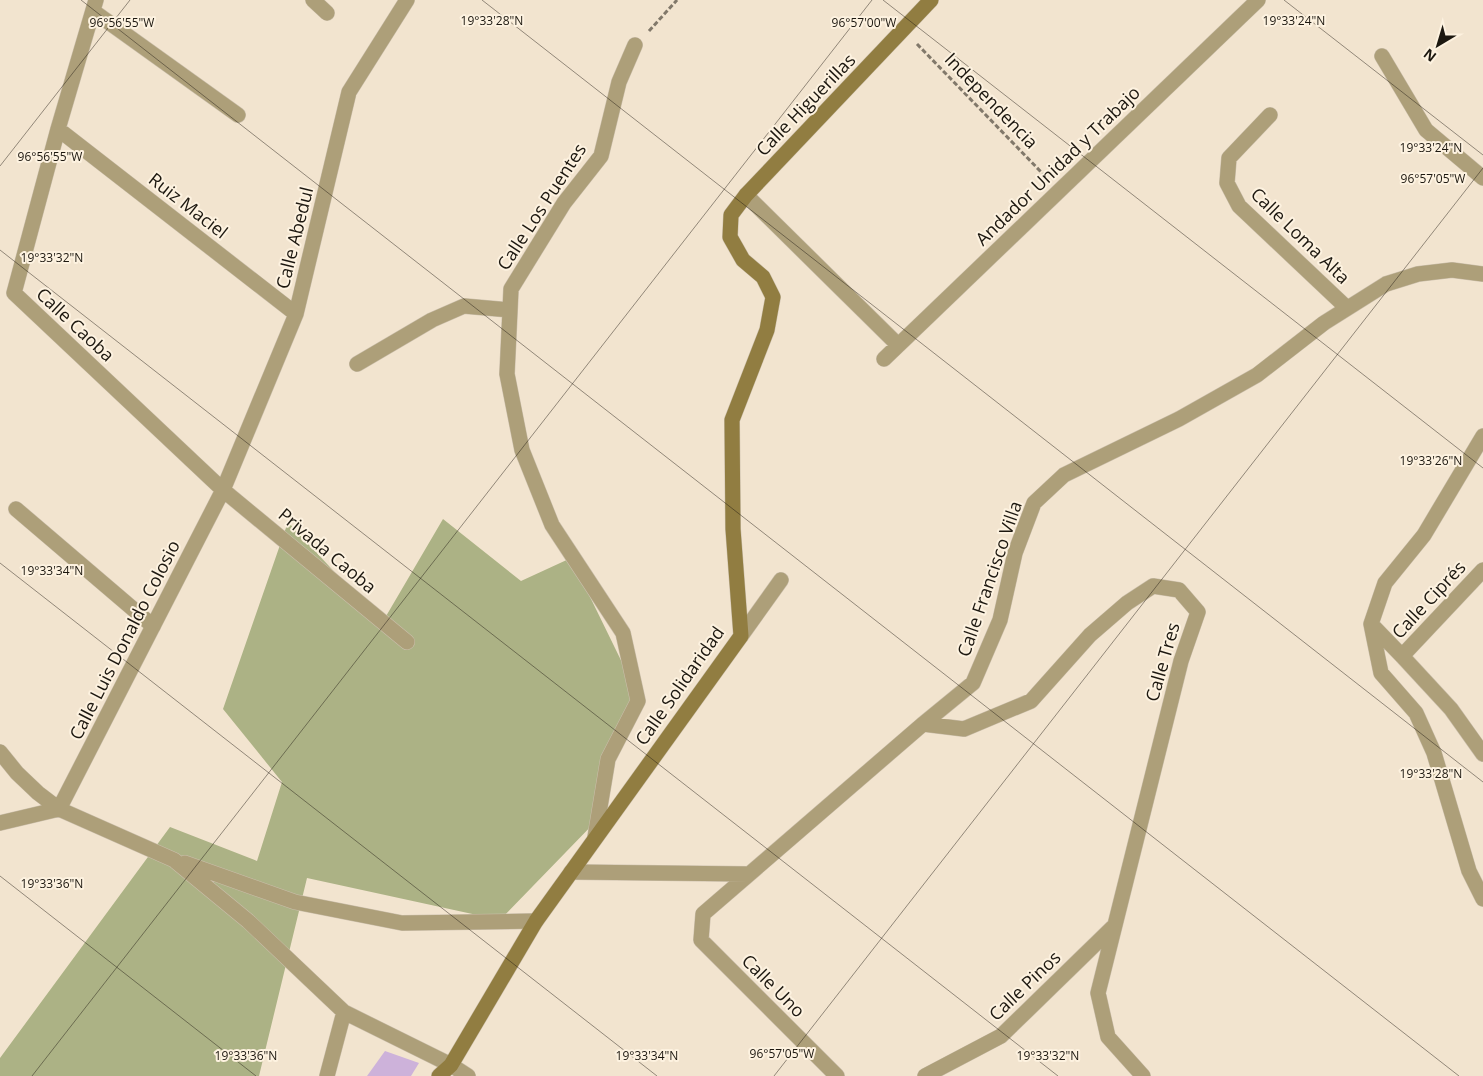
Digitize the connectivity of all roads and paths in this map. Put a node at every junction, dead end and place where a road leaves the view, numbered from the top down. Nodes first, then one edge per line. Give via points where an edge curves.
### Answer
1 (313, 0) edge
2 (407, 0) edge
3 (677, 0) edge
4 (931, 0) edge
5 (1258, 0) edge
6 (94, 5) edge
7 (327, 13) dead end
8 (903, 29) junction
9 (635, 45) joint
10 (1382, 56) dead end
11 (238, 115) dead end
12 (1270, 115) dead end
13 (58, 129) junction
14 (1483, 178) edge
15 (1059, 191) junction
16 (746, 194) junction
17 (731, 215) joint
18 (1483, 274) edge
19 (1348, 308) junction
20 (510, 310) junction
21 (296, 314) junction
22 (898, 345) junction
23 (884, 359) dead end
24 (357, 364) dead end
25 (1483, 436) edge
26 (223, 490) junction
27 (16, 509) dead end
28 (1483, 570) edge
29 (781, 580) dead end
30 (1371, 624) junction
31 (153, 626) junction
32 (741, 636) junction
33 (407, 642) dead end
34 (1402, 656) junction
35 (923, 724) junction
36 (0, 752) edge
37 (1483, 754) edge
38 (59, 808) junction
39 (0, 823) edge
40 (595, 837) junction
41 (174, 860) junction
42 (571, 872) junction
43 (748, 874) junction
44 (1483, 899) edge
45 (703, 914) joint
46 (536, 921) junction
47 (1115, 925) junction
48 (344, 1012) junction
49 (451, 1065) junction
50 (328, 1076) edge
51 (439, 1076) edge
52 (468, 1076) edge
53 (837, 1076) edge
54 (926, 1076) edge
55 (1143, 1076) edge

1 - 7 street
2 - 21 street, Calle Abedul via 349,92
3 - 9 path
4 - 8 main road, Calle Higuerillas
5 - 15 street, Andador Unidad y Trabajo
6 - 11 street
6 - 13 street, Calle Caoba
8 - 15 path, Independencia
8 - 16 main road, Calle Higuerillas
9 - 20 street, Calle Los Puentes via 619,82 600,156 564,203 511,288
10 - 14 street via 1426,130
12 - 19 street, Calle Loma Alta via 1229,158 1226,183 1240,206
13 - 21 street, Ruiz Maciel
13 - 26 street, Calle Caoba via 14,293
15 - 22 street, Andador Unidad y Trabajo
16 - 17 main road, Calle Higuerillas
16 - 22 street
17 - 32 main road, Calle Solidaridad via 730,237 743,260 763,277 773,297 767,330 732,420 733,528
18 - 19 street, Calle Francisco Villa via 1452,270 1418,274 1386,284
19 - 35 street, Calle Francisco Villa via 1258,375 1179,419 1064,475 1034,504 1015,553 1000,620 973,683
20 - 24 street via 464,306 432,320
20 - 40 street, Calle Los Puentes via 507,374 522,450 552,525 623,634 638,701 608,759
21 - 26 street, Calle Abedul
22 - 23 street, Andador Unidad y Trabajo
25 - 30 street via 1424,534 1384,583
26 - 31 street, Calle Luis Donaldo Colosio
26 - 33 street, Privada Caoba
27 - 31 street
28 - 34 street, Calle Ciprés
29 - 32 street
30 - 34 street
30 - 44 street via 1381,673 1416,713 1434,753 1469,871
31 - 38 street, Calle Luis Donaldo Colosio
32 - 40 main road, Calle Solidaridad
34 - 37 street via 1451,710
35 - 43 street, Calle Francisco Villa
35 - 47 street, Calle Tres via 964,729 1031,701 1090,635 1127,603 1153,586 1178,590 1198,612 1181,661
36 - 38 street via 38,793
38 - 39 street
38 - 41 street
40 - 42 main road, Calle Solidaridad
41 - 46 street via 296,902 402,923
41 - 48 street via 248,921
42 - 43 street
42 - 46 main road, Calle Solidaridad
43 - 45 street, Calle Francisco Villa
45 - 53 street, Calle Uno via 701,940
46 - 49 main road, Calle Solidaridad
47 - 54 street, Calle Pinos via 1001,1036
47 - 55 street, Calle Tres via 1098,993 1108,1037
48 - 49 street
48 - 50 street
49 - 51 main road, Calle Solidaridad
49 - 52 street

